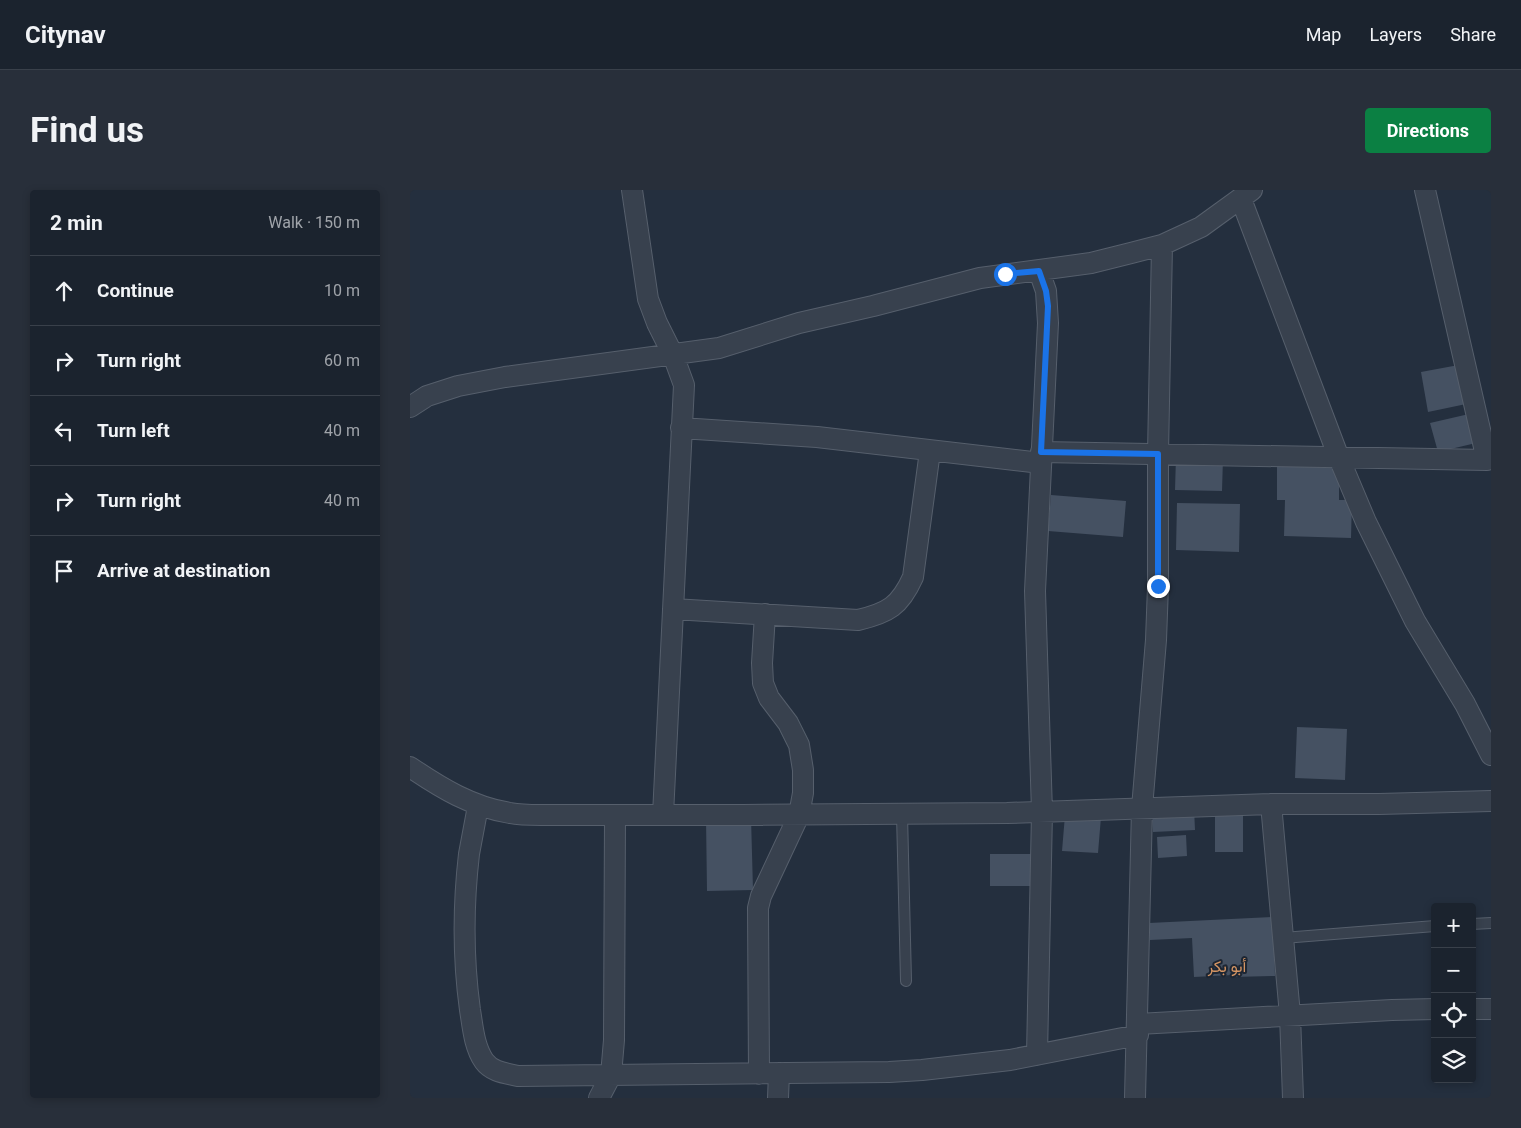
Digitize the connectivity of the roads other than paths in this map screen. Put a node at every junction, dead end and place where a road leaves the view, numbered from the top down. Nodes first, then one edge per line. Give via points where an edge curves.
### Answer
1 (632, 190) edge
2 (1425, 190) edge
3 (1246, 194) edge
4 (1162, 245) junction
5 (1039, 271) junction
6 (672, 355) junction
7 (410, 406) edge
8 (682, 428) junction
9 (930, 451) junction
10 (1158, 454) junction
11 (1041, 458) junction
12 (1339, 458) junction
13 (673, 609) junction
14 (764, 614) junction
15 (1491, 755) edge
16 (410, 768) edge
17 (1491, 801) edge
18 (1272, 804) junction
19 (478, 806) junction
20 (1142, 808) junction
21 (1042, 812) junction
22 (902, 814) junction
23 (615, 815) junction
24 (662, 815) junction
25 (799, 815) junction
26 (1491, 923) edge
27 (1476, 924) edge
28 (1431, 926) edge
29 (1283, 938) junction
30 (906, 981) dead end
31 (1491, 1008) edge
32 (1431, 1009) edge
33 (1476, 1009) edge
34 (1290, 1015) junction
35 (1138, 1029) junction
36 (1037, 1055) junction
37 (769, 1073) junction
38 (611, 1075) junction
39 (599, 1098) edge
40 (778, 1098) edge
41 (1135, 1098) edge
42 (1293, 1098) edge

1 - 6 street via 648,299
2 - 12 street via 1486,460
3 - 4 street via 1201,227
3 - 12 street
4 - 5 street via 1091,263
4 - 10 street
5 - 6 street via 986,277 799,323 719,348
5 - 11 street via 1048,306
6 - 7 street via 458,386 427,396
6 - 8 street via 684,385
8 - 9 street via 817,437
8 - 13 street
9 - 11 street
9 - 14 street via 913,577 901,600 877,615 858,620
10 - 11 street
10 - 12 street
10 - 20 street via 1156,640
11 - 21 street via 1035,591
12 - 15 street via 1366,522 1415,621 1466,704
13 - 14 street
13 - 24 street
14 - 25 street via 764,683 769,698 788,723 799,745 804,770 804,793
16 - 19 street
17 - 18 street
18 - 20 street
18 - 29 street
19 - 23 street via 511,814
19 - 38 street via 469,854 465,936 467,989 474,1040 484,1061 494,1071 518,1076
20 - 21 street
20 - 35 street
21 - 22 street
21 - 36 street
22 - 25 street
22 - 30 lane
23 - 24 street
23 - 38 street
24 - 25 street
25 - 37 street via 758,908
26 - 27 lane
28 - 29 lane
29 - 34 street
31 - 33 street
32 - 34 street
34 - 35 street
34 - 42 street
35 - 36 street
35 - 41 street
36 - 37 street via 922,1070
37 - 38 street
37 - 40 street
38 - 39 street

